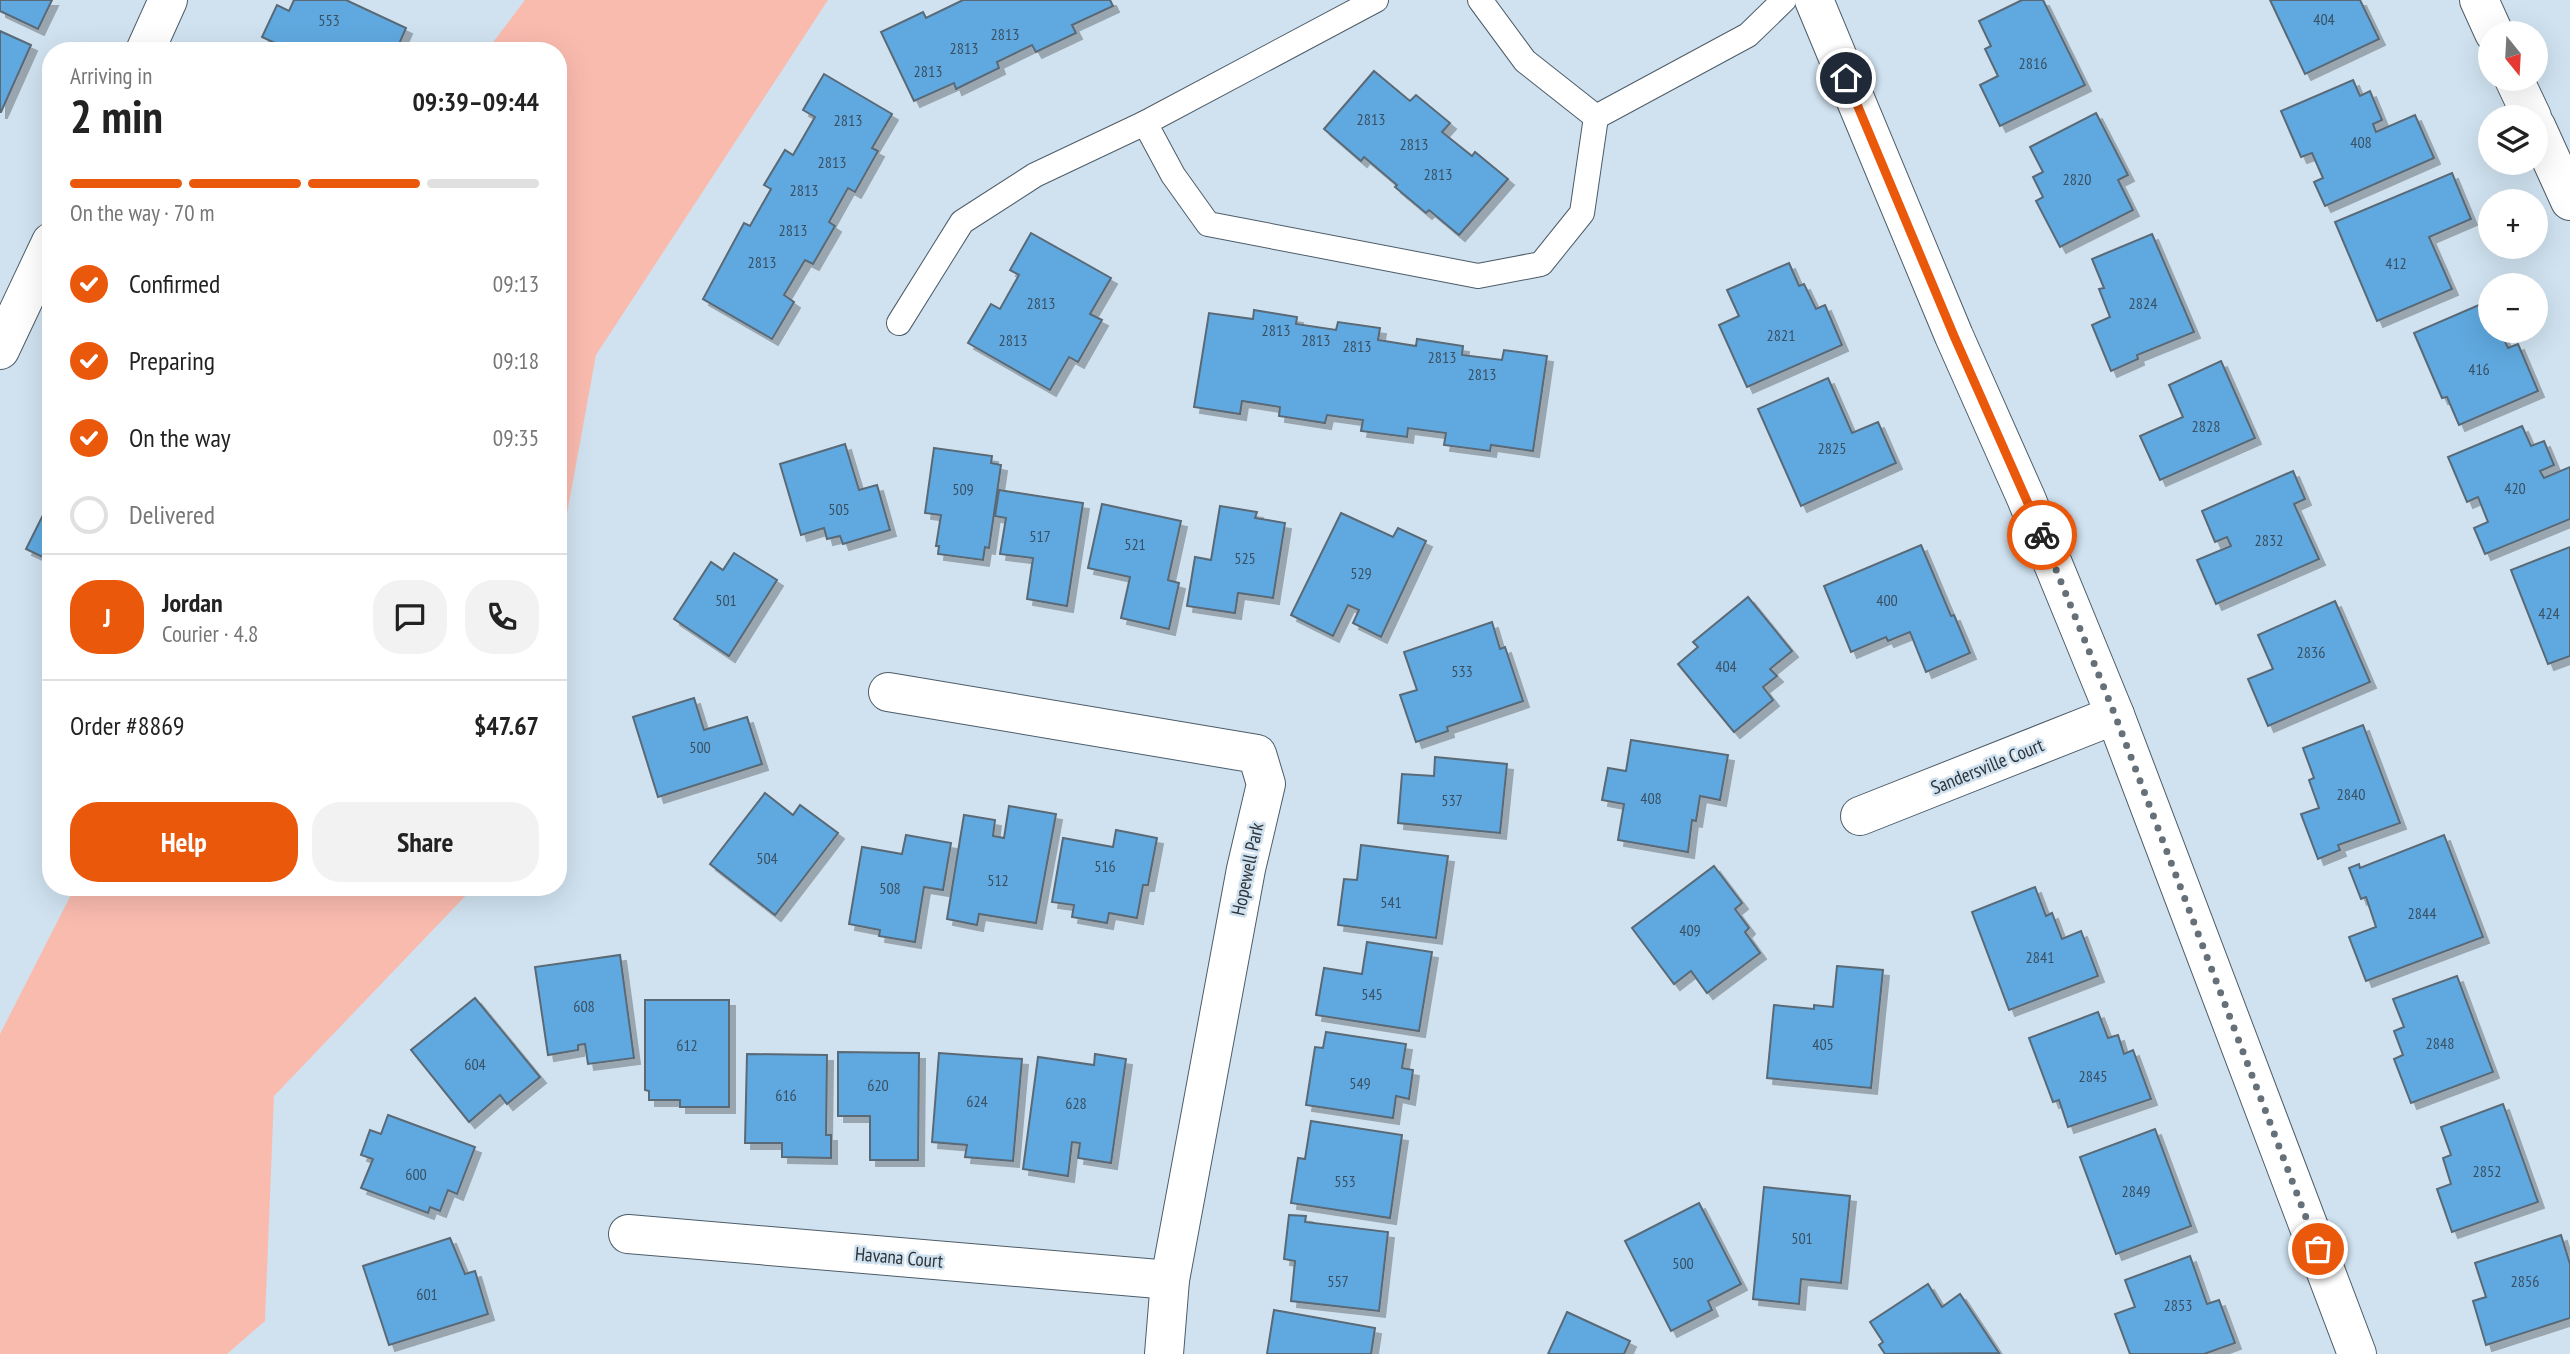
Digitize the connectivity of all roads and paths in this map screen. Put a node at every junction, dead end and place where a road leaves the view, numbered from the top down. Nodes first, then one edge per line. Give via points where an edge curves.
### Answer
1 (168, 0) edge
2 (1376, 0) edge
3 (1480, 0) edge
4 (1784, 0) edge
5 (1814, 0) edge
6 (2479, 0) edge
7 (2489, 21) edge
8 (149, 42) edge
9 (1596, 117) junction
10 (1145, 122) junction
11 (2548, 152) edge
12 (2570, 201) edge
13 (42, 261) edge
14 (899, 323) dead end
15 (0, 350) edge
16 (887, 692) dead end
17 (2115, 715) junction
18 (1860, 816) dead end
19 (628, 1234) dead end
20 (1170, 1279) junction
21 (1164, 1354) edge
22 (2357, 1354) edge

1 - 8 street
2 - 10 lane
3 - 9 lane via 1525,61
4 - 9 lane via 1748,35
5 - 17 street
6 - 7 street
9 - 10 lane via 1582,213 1541,264 1478,276 1208,224 1173,175
10 - 14 lane via 1034,175 962,222
11 - 12 street
13 - 15 street
16 - 20 street, Hopewell Park via 1257,754 1266,784
17 - 18 street, Sandersville Court
17 - 22 street
19 - 20 street, Havana Court
20 - 21 street, Hopewell Park

